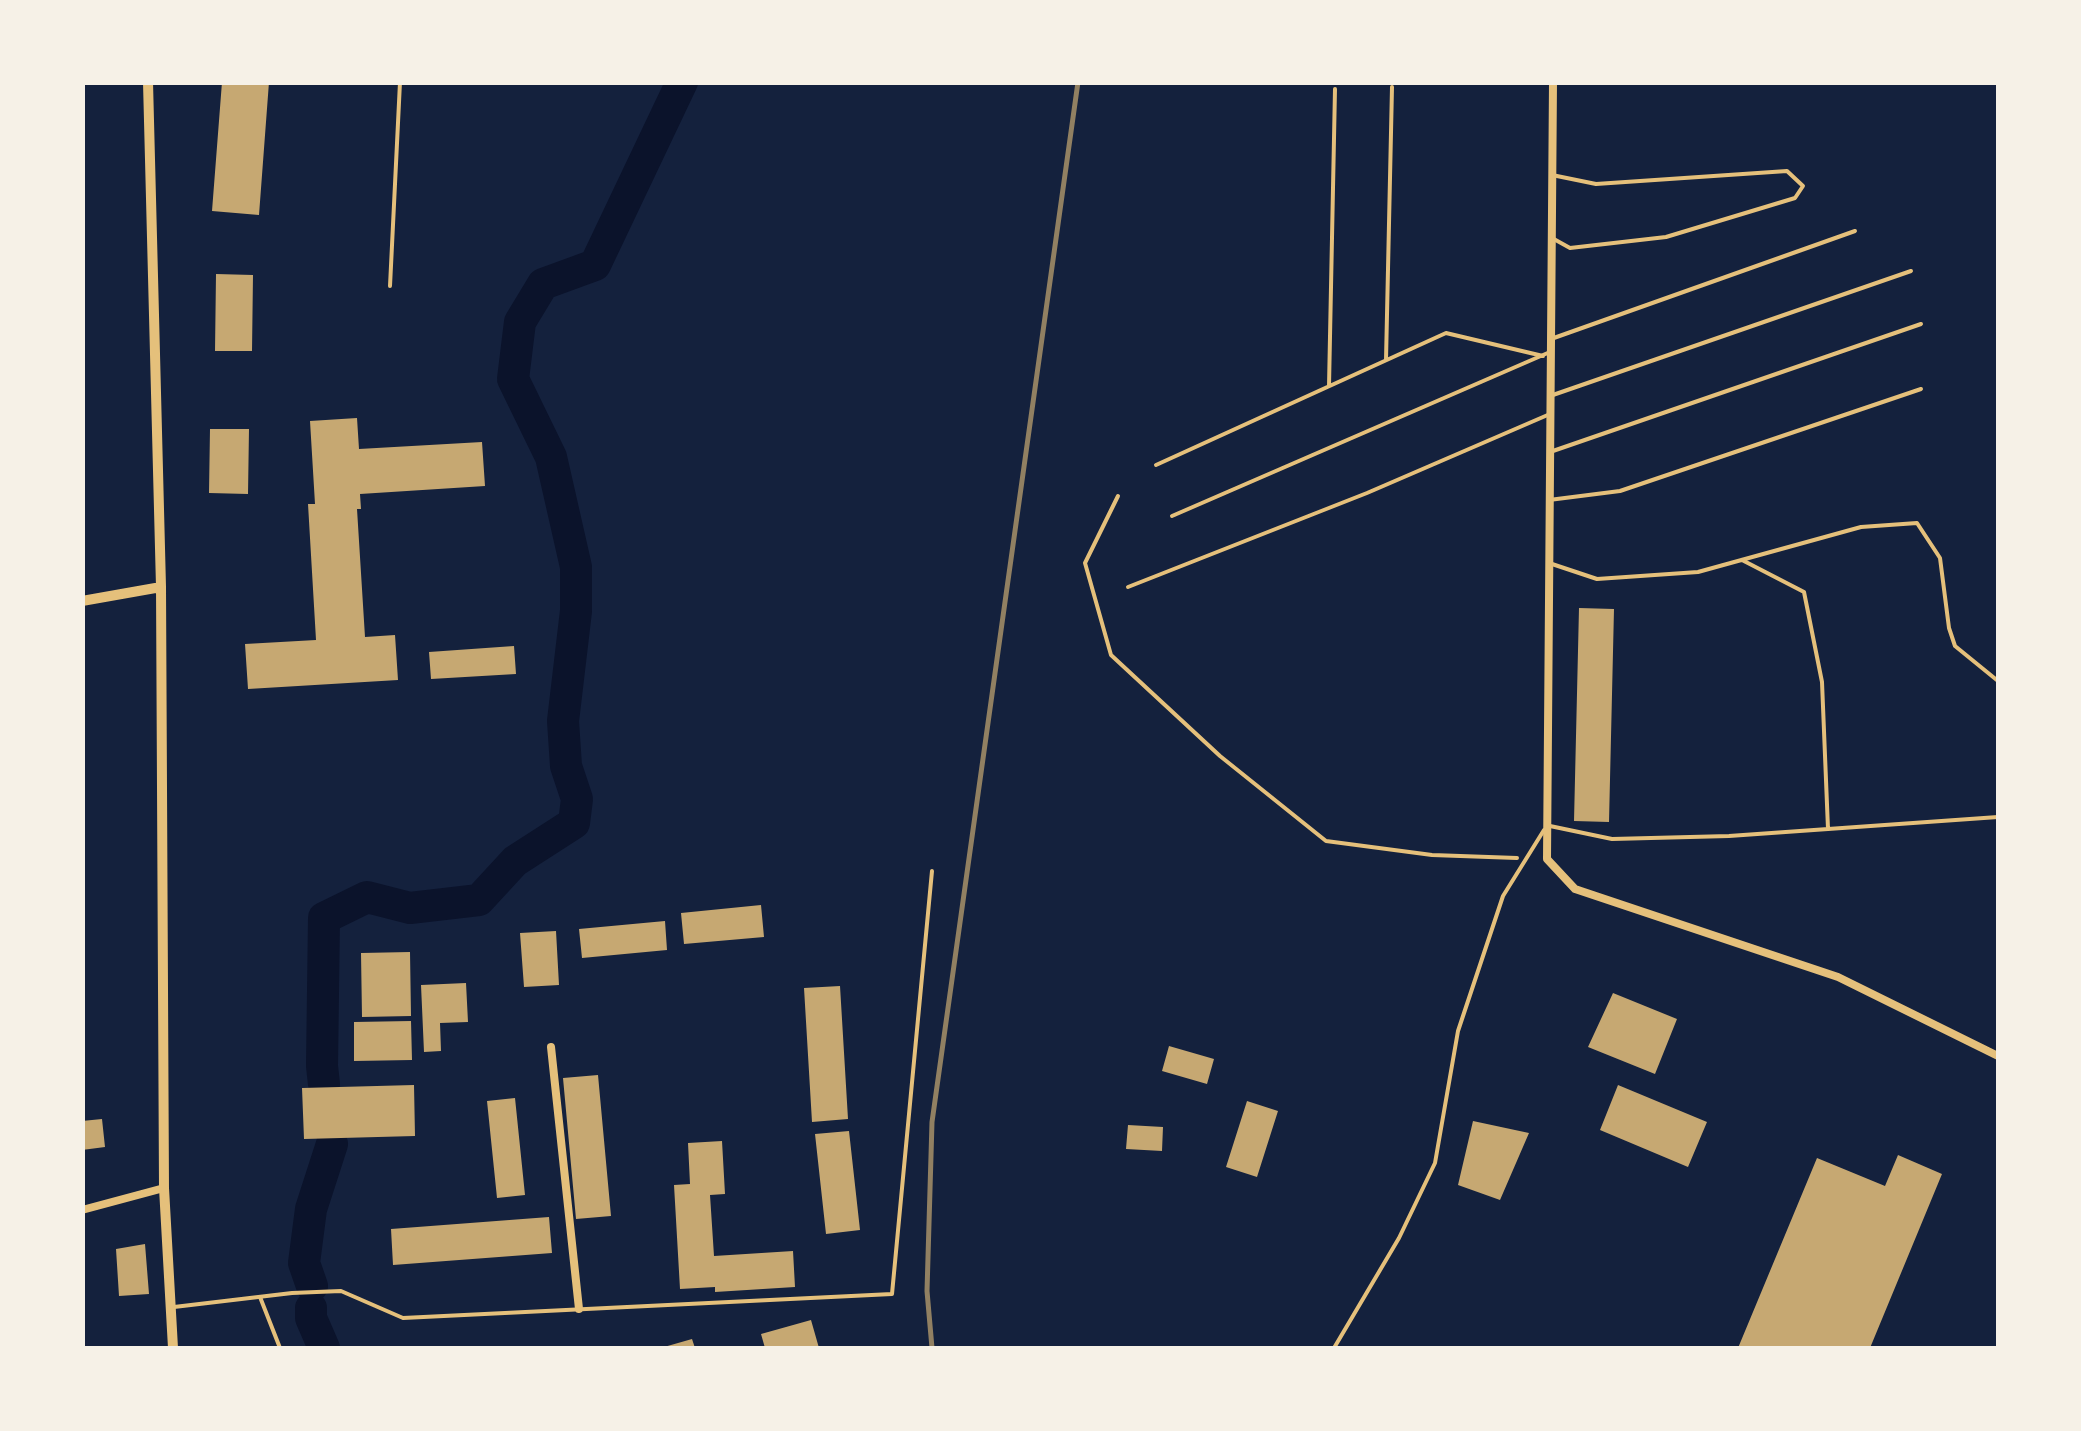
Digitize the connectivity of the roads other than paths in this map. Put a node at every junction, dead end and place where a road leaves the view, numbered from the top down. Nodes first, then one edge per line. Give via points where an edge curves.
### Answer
1 (148, 82) edge
2 (400, 82) edge
3 (1552, 82) edge
4 (1392, 86) dead end
5 (1335, 89) dead end
6 (1552, 175) junction
7 (1856, 231) dead end
8 (1551, 238) junction
9 (1911, 271) dead end
10 (390, 286) dead end
11 (1921, 324) dead end
12 (1550, 339) junction
13 (1547, 354) junction
14 (1386, 360) junction
15 (1329, 386) junction
16 (1921, 389) dead end
17 (1550, 396) junction
18 (1550, 414) junction
19 (1550, 452) junction
20 (1156, 465) dead end
21 (1550, 500) junction
22 (1172, 516) dead end
23 (1742, 560) junction
24 (1549, 563) junction
25 (161, 587) junction
26 (1128, 588) dead end
27 (82, 600) edge
28 (1998, 682) edge
29 (1998, 817) edge
30 (1547, 825) junction
31 (1828, 830) junction
32 (932, 871) dead end
33 (551, 1048) dead end
34 (1998, 1056) edge
35 (164, 1188) junction
36 (82, 1210) edge
37 (260, 1297) junction
38 (169, 1308) junction
39 (579, 1310) junction
40 (173, 1348) edge
41 (280, 1348) edge
42 (1334, 1348) edge

1 - 25 main road
2 - 10 lane
3 - 6 street
4 - 14 lane
5 - 15 lane
6 - 8 street
6 - 8 lane via 1596,184 1787,171 1803,186 1795,198 1666,237 1570,248
7 - 12 lane
8 - 12 street
9 - 17 lane
11 - 19 lane
12 - 13 street
13 - 14 lane via 1446,332
13 - 17 street
13 - 22 lane
14 - 15 lane
15 - 20 lane
16 - 21 lane via 1620,491
17 - 18 street
18 - 19 street
18 - 26 lane
19 - 21 street
21 - 24 street
23 - 24 lane via 1698,572 1597,580
23 - 28 lane via 1861,527 1917,523 1940,558 1955,646
23 - 31 lane via 1804,592 1822,682
24 - 30 street
25 - 27 main road
25 - 35 main road
29 - 31 lane
30 - 31 lane via 1612,839
30 - 34 street via 1547,858 1575,889 1838,977
30 - 42 lane via 1502,896 1458,1030 1435,1163
32 - 39 lane via 892,1294
33 - 39 street
35 - 36 street
35 - 38 main road
37 - 38 lane
37 - 39 lane via 341,1291 403,1318
37 - 41 lane
38 - 40 main road

